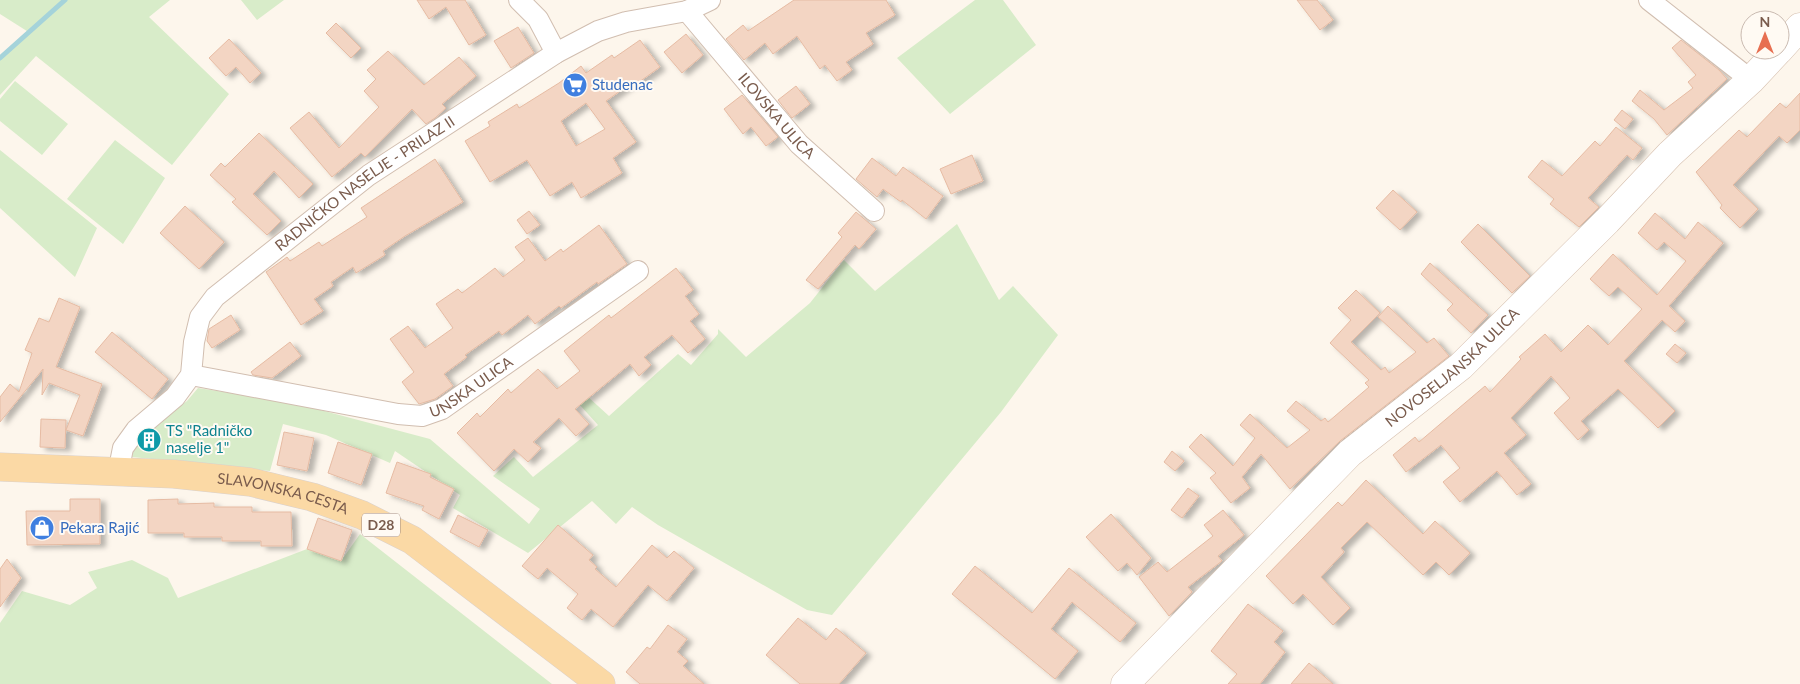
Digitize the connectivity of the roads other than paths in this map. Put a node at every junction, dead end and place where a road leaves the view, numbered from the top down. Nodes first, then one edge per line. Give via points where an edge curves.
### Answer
1 (518, 0) edge
2 (710, 0) edge
3 (1649, 0) edge
4 (687, 12) junction
5 (1800, 27) edge
6 (1790, 38) edge
7 (556, 54) junction
8 (1770, 60) edge
9 (1751, 80) junction
10 (874, 211) dead end
11 (638, 271) dead end
12 (191, 375) junction
13 (0, 466) edge
14 (118, 473) junction
15 (601, 684) edge
16 (1125, 684) edge

1 - 7 street via 538,19
2 - 4 street, RADNIČKO NASELJE - PRILAZ II
3 - 9 street
4 - 7 street, RADNIČKO NASELJE - PRILAZ II via 626,22 598,31
4 - 10 street, ILOVSKA ULICA via 799,144
5 - 6 main road, NOVOSELJANSKA ULICA
7 - 12 street, RADNIČKO NASELJE - PRILAZ II via 369,175 215,297 200,317
8 - 9 main road, NOVOSELJANSKA ULICA
9 - 16 main road, NOVOSELJANSKA ULICA via 1670,154 1608,221 1461,366 1350,453
11 - 12 street, UNSKA ULICA via 474,388 442,409 422,416
12 - 14 street via 175,396 136,430 123,448
13 - 14 main road, SLAVONSKA CESTA / D28
14 - 15 main road, SLAVONSKA CESTA / D28 via 174,474 250,482 362,515 412,540

